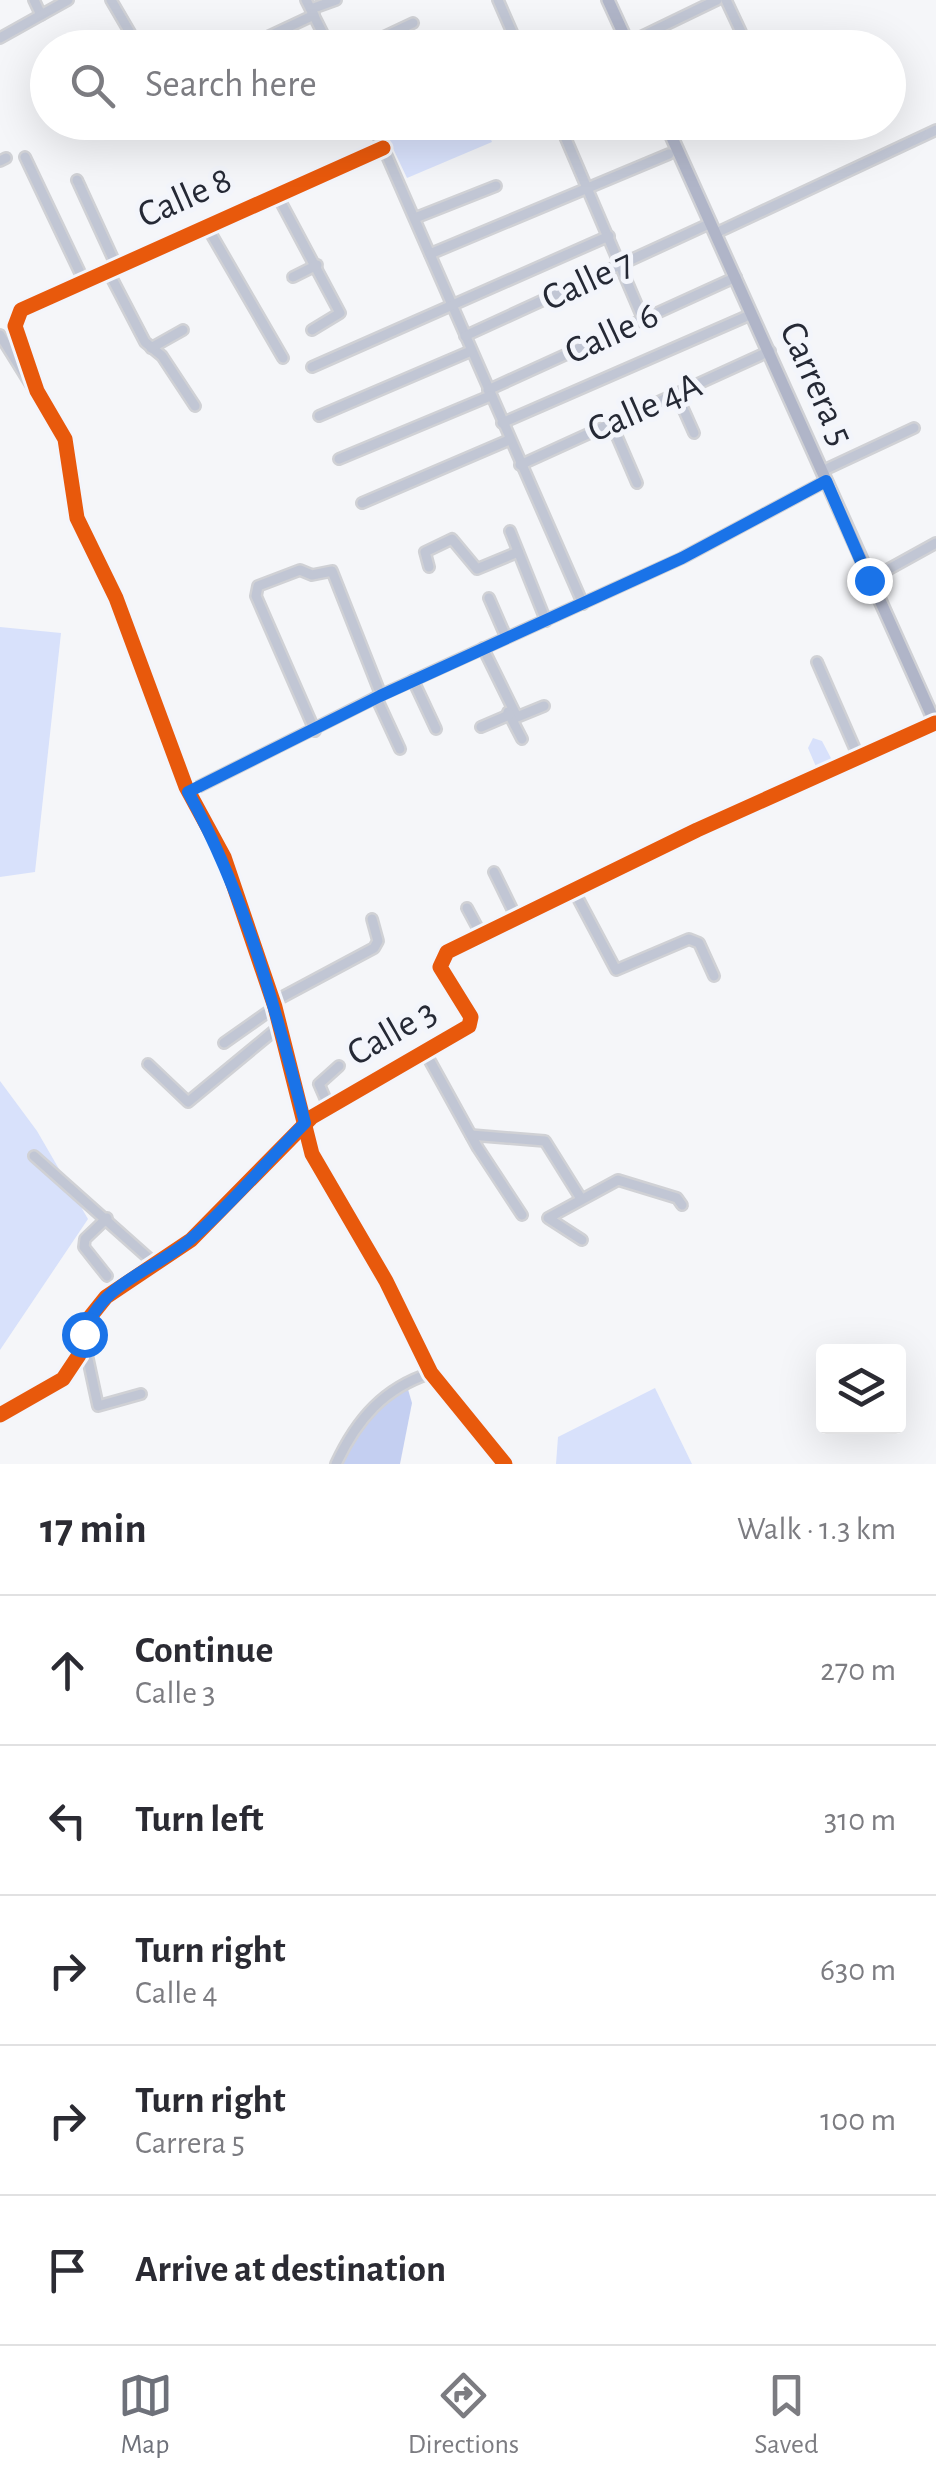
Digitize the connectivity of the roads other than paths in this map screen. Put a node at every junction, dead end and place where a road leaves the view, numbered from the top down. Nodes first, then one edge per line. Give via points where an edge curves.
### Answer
1 (34, 0) edge
2 (68, 0) edge
3 (111, 0) edge
4 (336, 0) edge
5 (498, 0) edge
6 (608, 0) edge
7 (717, 0) edge
8 (726, 0) edge
9 (310, 8) edge
10 (41, 15) junction
11 (413, 23) dead end
12 (128, 30) edge
13 (274, 30) edge
14 (398, 30) edge
15 (511, 30) edge
16 (622, 30) edge
17 (658, 30) edge
18 (740, 30) edge
19 (0, 38) edge
20 (936, 130) edge
21 (380, 140) edge
22 (566, 140) edge
23 (672, 140) edge
24 (384, 148) junction
25 (669, 154) dead end
26 (25, 156) dead end
27 (78, 180) dead end
28 (496, 186) dead end
29 (586, 192) junction
30 (276, 193) junction
31 (416, 218) junction
32 (206, 224) junction
33 (713, 228) junction
34 (609, 236) junction
35 (430, 254) junction
36 (316, 264) junction
37 (620, 266) junction
38 (111, 267) junction
39 (293, 276) dead end
40 (736, 277) junction
41 (84, 279) junction
42 (451, 302) junction
43 (752, 314) junction
44 (644, 319) junction
45 (184, 330) dead end
46 (312, 330) dead end
47 (0, 336) edge
48 (465, 336) junction
49 (151, 348) junction
50 (471, 351) junction
51 (770, 351) junction
52 (283, 358) dead end
53 (312, 368) dead end
54 (36, 391) junction
55 (489, 393) junction
56 (677, 395) junction
57 (194, 406) dead end
58 (319, 416) dead end
59 (502, 423) junction
60 (612, 426) junction
61 (914, 428) dead end
62 (694, 433) dead end
63 (509, 440) junction
64 (340, 459) dead end
65 (520, 465) junction
66 (824, 476) junction
67 (638, 483) dead end
68 (362, 503) dead end
69 (510, 531) dead end
70 (936, 543) edge
71 (518, 552) junction
72 (429, 568) dead end
73 (869, 580) junction
74 (489, 598) dead end
75 (583, 604) junction
76 (546, 621) junction
77 (506, 637) junction
78 (481, 649) junction
79 (818, 662) dead end
80 (413, 680) junction
81 (378, 696) junction
82 (544, 706) dead end
83 (510, 716) junction
84 (936, 724) edge
85 (481, 727) dead end
86 (436, 729) dead end
87 (314, 731) junction
88 (522, 739) dead end
89 (400, 749) dead end
90 (859, 758) junction
91 (188, 792) junction
92 (494, 872) dead end
93 (574, 889) junction
94 (467, 908) dead end
95 (516, 917) junction
96 (372, 919) dead end
97 (481, 934) junction
98 (714, 976) dead end
99 (274, 1004) junction
100 (280, 1026) junction
101 (224, 1043) dead end
102 (425, 1052) junction
103 (148, 1064) dead end
104 (339, 1066) dead end
105 (329, 1107) junction
106 (305, 1123) junction
107 (472, 1135) junction
108 (34, 1156) dead end
109 (580, 1197) junction
110 (682, 1205) dead end
111 (522, 1215) dead end
112 (107, 1218) junction
113 (582, 1240) dead end
114 (153, 1262) junction
115 (108, 1276) dead end
116 (83, 1350) junction
117 (432, 1373) junction
118 (100, 1378) dead end
119 (141, 1394) dead end
120 (0, 1415) edge
121 (336, 1464) edge
122 (505, 1464) edge

1 - 10 street
2 - 10 street
3 - 12 street
4 - 9 street
5 - 15 street
6 - 16 main road
7 - 17 street
8 - 18 street
9 - 13 street
10 - 19 street
11 - 14 street
20 - 33 street, Calle 7
21 - 24 street
22 - 29 street
23 - 33 main road, Carrera 5
24 - 30 street, Calle 8
24 - 31 street
25 - 29 street
26 - 41 street
27 - 38 street
28 - 31 street
29 - 34 street
29 - 35 street
30 - 32 street, Calle 8
30 - 36 street
31 - 35 street
32 - 38 street, Calle 8
32 - 52 street
33 - 37 street, Calle 7
33 - 40 main road, Carrera 5
34 - 37 street
34 - 42 street
35 - 42 street
36 - 39 street
36 - 46 street via 340,313
37 - 44 street
37 - 48 street, Calle 7
38 - 41 street, Calle 8
38 - 49 street
40 - 43 main road, Carrera 5
40 - 44 street, Calle 6
41 - 54 street, Calle 8 via 16,316
42 - 48 street
42 - 53 street
43 - 51 main road, Carrera 5
43 - 59 street
44 - 55 street, Calle 6
45 - 49 street
47 - 54 street
48 - 50 street
49 - 57 street
50 - 55 street
50 - 58 street
51 - 56 street, Calle 4A
51 - 66 main road, Carrera 5
54 - 91 street via 61,426 77,518 116,598
55 - 59 street
55 - 64 street, Calle 6
56 - 60 street, Calle 4A
56 - 62 street
59 - 63 street
60 - 65 street, Calle 4A
60 - 67 street
61 - 66 street
63 - 65 street
63 - 68 street
65 - 75 street
66 - 73 main road, Carrera 5
66 - 75 street via 682,558
69 - 71 street
70 - 73 street
71 - 72 street via 477,569 452,539 425,552
71 - 76 street
73 - 84 main road, Carrera 5
74 - 77 street
75 - 76 street
76 - 77 street
77 - 78 street
78 - 80 street
78 - 82 street via 516,717
78 - 83 street
79 - 90 street
80 - 81 street
80 - 86 street
81 - 87 street
81 - 87 street via 332,570 300,570 258,586 256,596
81 - 89 street
83 - 85 street
83 - 88 street
84 - 90 street, Calle 3
87 - 91 street
90 - 93 street, Calle 3
91 - 99 street via 224,857
92 - 95 street
93 - 95 street, Calle 3
93 - 98 street via 615,970 689,939 698,943
94 - 97 street
95 - 97 street, Calle 3
96 - 99 street via 374,948
97 - 102 street, Calle 3 via 440,962 471,1022
99 - 100 street
99 - 101 street
100 - 103 street via 188,1102
100 - 106 street
102 - 105 street, Calle 3
102 - 107 street
104 - 105 street via 319,1084
105 - 106 street, Calle 3
106 - 114 street, Calle 3 via 190,1240
106 - 117 street via 312,1154
107 - 109 street via 544,1141
107 - 111 street
108 - 112 street
109 - 110 street via 618,1180
109 - 113 street via 548,1218
112 - 114 street
112 - 115 street via 84,1247
114 - 116 street, Calle 3 via 98,1307
116 - 118 street via 91,1352
116 - 119 street via 98,1406
116 - 120 street, Calle 3 via 63,1380
117 - 121 street via 381,1398 351,1432
117 - 122 street

